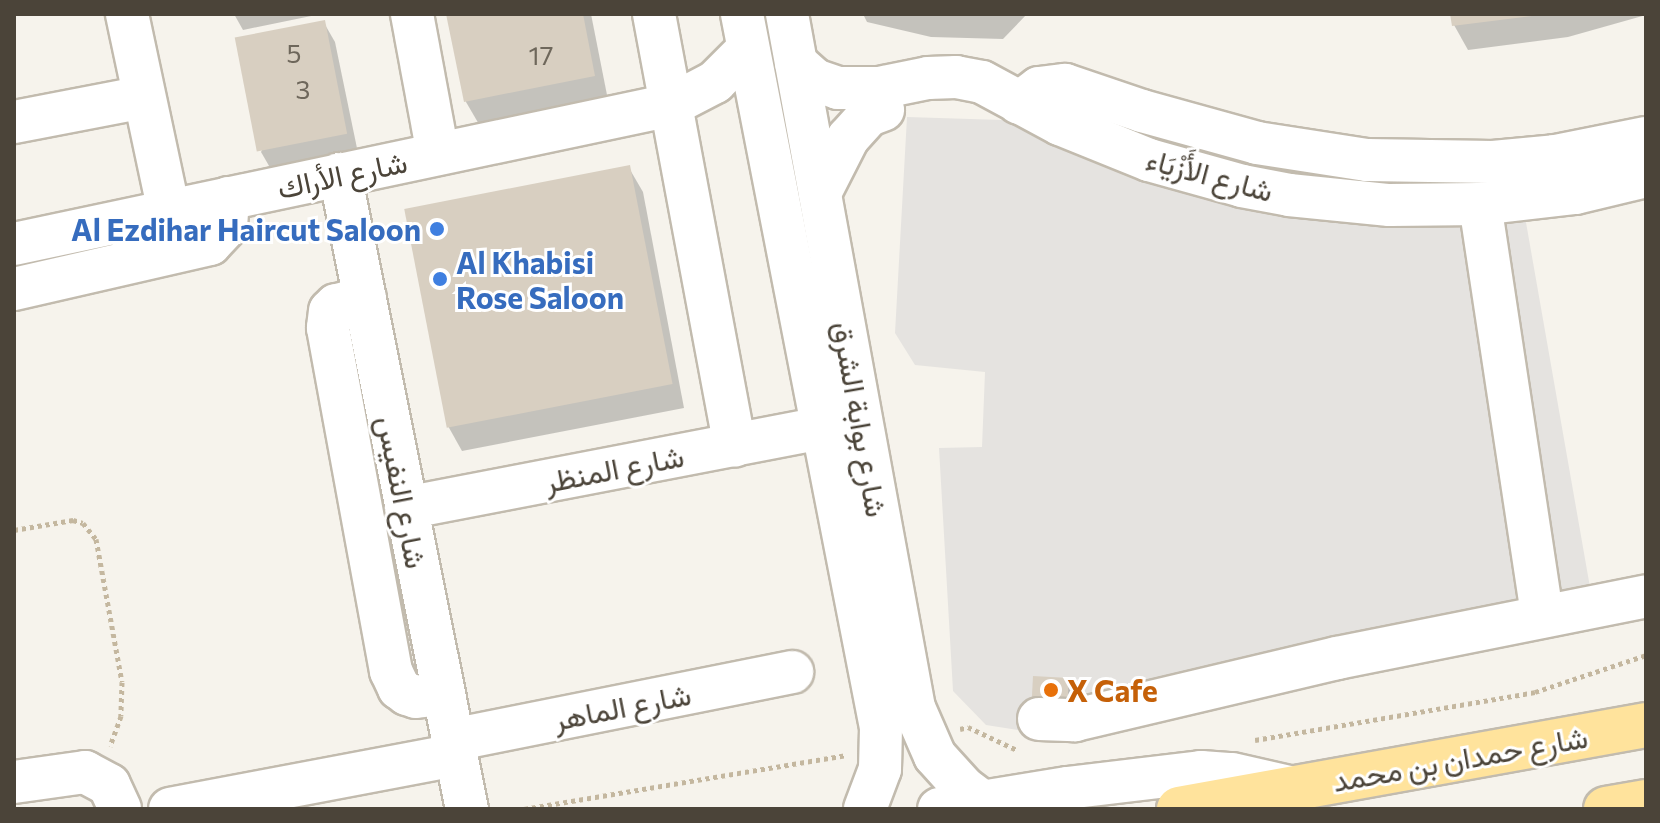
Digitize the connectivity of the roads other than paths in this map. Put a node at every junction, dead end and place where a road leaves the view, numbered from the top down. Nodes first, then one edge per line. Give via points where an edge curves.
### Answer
1 (127, 14) edge
2 (412, 14) edge
3 (654, 14) edge
4 (787, 14) edge
5 (745, 31) edge
6 (796, 63) junction
7 (144, 97) junction
8 (1019, 103) junction
9 (671, 105) junction
10 (883, 110) dead end
11 (14, 122) edge
12 (762, 125) junction
13 (1646, 138) edge
14 (438, 154) junction
15 (340, 174) junction
16 (1646, 176) edge
17 (820, 193) junction
18 (228, 198) junction
19 (1480, 204) junction
20 (169, 211) junction
21 (14, 244) edge
22 (14, 289) edge
23 (365, 298) junction
24 (822, 428) junction
25 (735, 445) junction
26 (406, 508) junction
27 (1646, 596) edge
28 (1542, 616) junction
29 (792, 672) dead end
30 (442, 694) junction
31 (1646, 725) edge
32 (1029, 735) road end
33 (453, 748) junction
34 (14, 782) edge
35 (1293, 788) junction
36 (109, 793) edge
37 (981, 801) junction
38 (1646, 802) edge
39 (170, 809) edge
40 (467, 809) edge
41 (865, 809) edge
42 (939, 809) edge
43 (1179, 809) edge
44 (1606, 809) edge

1 - 7 street
2 - 14 street
3 - 9 street
4 - 6 street, شارع بوابة الشرق
5 - 9 street, شارع الأراك via 715,82
5 - 12 street, شارع بوابة الشرق
6 - 8 street, شارع الأَزْيَاء via 815,80 838,88 863,90 956,77 982,82
6 - 17 street, شارع بوابة الشرق
7 - 11 street
7 - 20 street
8 - 13 street via 1039,88 1065,85 1257,143 1414,162 1555,156
8 - 19 street, شارع الأَزْيَاء via 1149,160 1242,186 1363,203
9 - 12 street, شارع الأراك via 719,109
9 - 14 street, شارع الأراك
9 - 25 street
10 - 17 street via 869,115 848,138
12 - 24 street, شارع بوابة الشرق
14 - 15 street, شارع الأراك
15 - 18 street, شارع الأراك
15 - 23 street, شارع النفيس
16 - 19 street, شارع الأَزْيَاء via 1575,193
17 - 37 street, شارع بوابة الشرق via 911,693 924,737 948,773
18 - 20 street, شارع الأراك
18 - 22 street via 226,227 210,244
19 - 28 street
20 - 21 street, شارع الأراك
23 - 26 street, شارع النفيس
23 - 30 street via 336,305 327,320 391,671 407,694
24 - 25 street, شارع المنظر
24 - 41 street, شارع بوابة الشرق via 881,728 882,749
25 - 26 street, شارع المنظر
26 - 30 street, شارع النفيس
27 - 28 street
28 - 32 street via 1337,658
29 - 33 street, شارع الماهر
30 - 33 street, شارع النفيس
31 - 35 main road, شارع حمدان بن محمد
33 - 39 street, شارع الماهر
33 - 40 street, شارع النفيس
34 - 36 street via 70,772
35 - 37 street via 1201,772
35 - 43 main road, شارع حمدان بن محمد
37 - 42 street
38 - 44 main road

